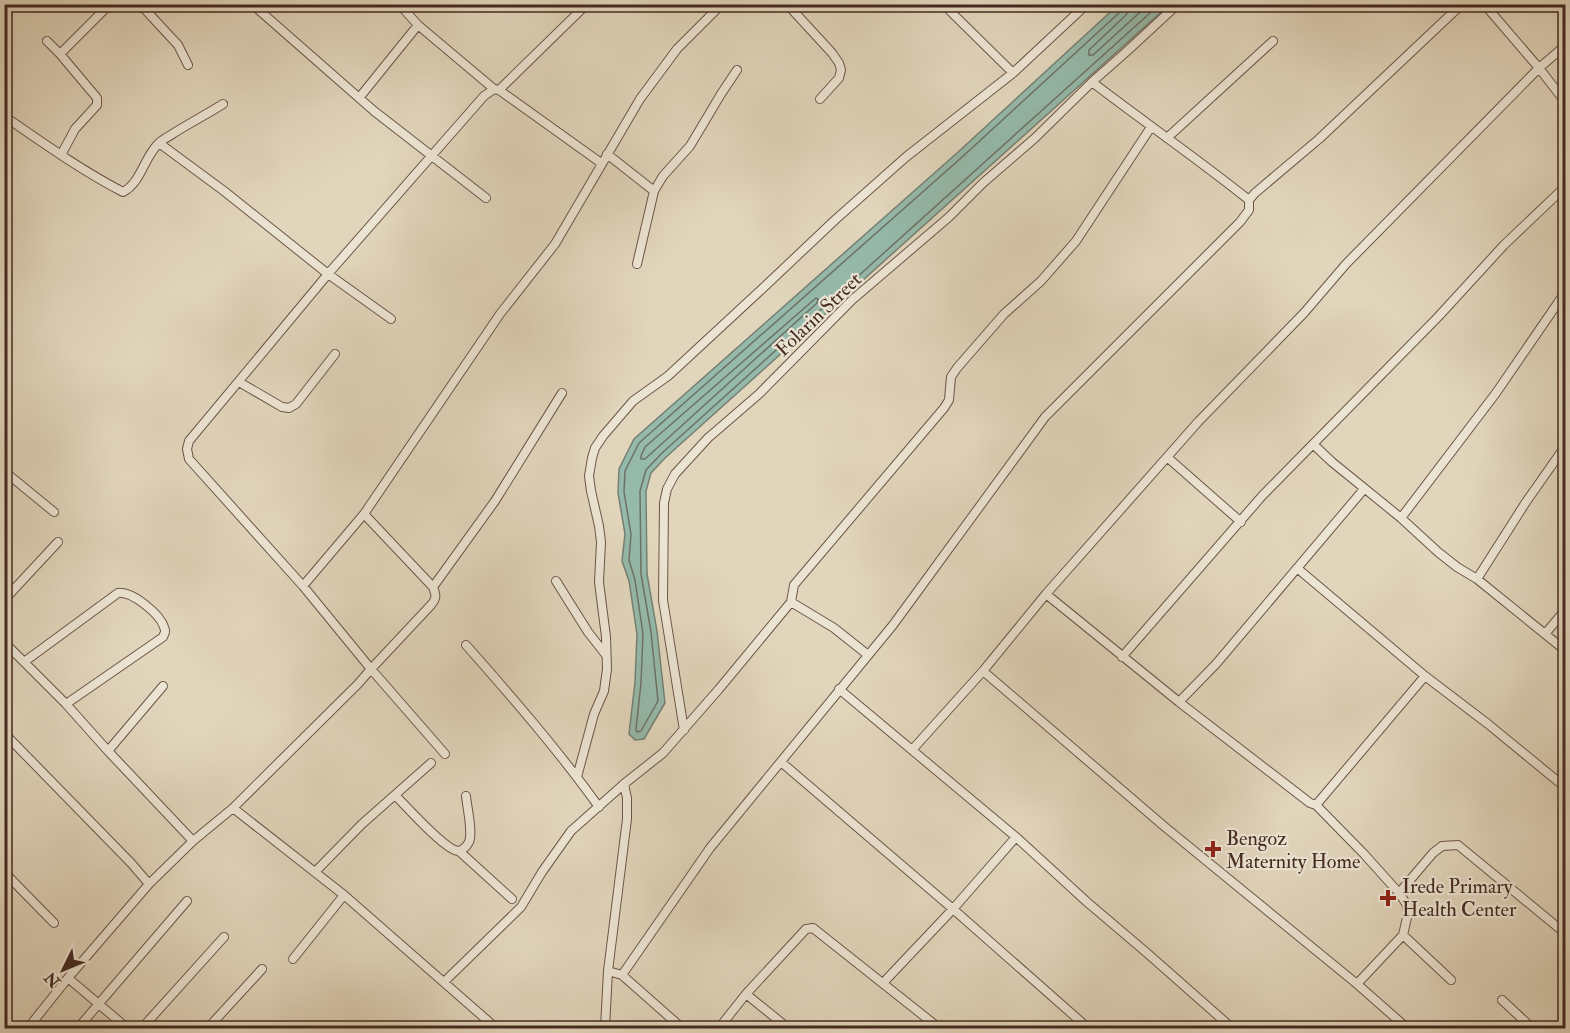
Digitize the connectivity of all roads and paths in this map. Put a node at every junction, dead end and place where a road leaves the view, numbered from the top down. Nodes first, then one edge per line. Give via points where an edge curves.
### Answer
1 (110, 4) edge
2 (140, 4) edge
3 (252, 4) edge
4 (399, 4) edge
5 (587, 4) edge
6 (722, 4) edge
7 (787, 4) edge
8 (943, 4) edge
9 (1087, 4) edge
10 (1178, 4) edge
11 (1462, 4) edge
12 (1484, 4) edge
13 (418, 25) junction
14 (47, 41) dead end
15 (1273, 41) dead end
16 (1566, 45) edge
17 (60, 54) junction
18 (188, 65) dead end
19 (1539, 68) junction
20 (737, 70) dead end
21 (1013, 73) junction
22 (1092, 81) junction
23 (496, 89) junction
24 (359, 98) junction
25 (820, 99) dead end
26 (223, 104) dead end
27 (1566, 104) edge
28 (4, 116) edge
29 (1151, 127) junction
30 (1167, 138) junction
31 (159, 143) junction
32 (607, 154) junction
33 (61, 155) junction
34 (432, 156) junction
35 (601, 163) junction
36 (1566, 186) edge
37 (654, 191) junction
38 (486, 198) dead end
39 (1249, 200) junction
40 (637, 264) dead end
41 (328, 274) junction
42 (1566, 291) edge
43 (391, 319) dead end
44 (335, 354) dead end
45 (239, 382) junction
46 (562, 393) dead end
47 (1314, 445) junction
48 (1566, 445) edge
49 (1167, 457) junction
50 (4, 471) edge
51 (1364, 489) junction
52 (54, 512) dead end
53 (364, 514) junction
54 (1401, 518) junction
55 (1241, 522) junction
56 (58, 542) dead end
57 (1297, 568) junction
58 (1477, 579) junction
59 (556, 581) dead end
60 (303, 586) junction
61 (433, 587) junction
62 (1046, 594) junction
63 (4, 600) edge
64 (791, 602) junction
65 (1566, 609) edge
66 (1545, 634) junction
67 (4, 642) edge
68 (466, 645) dead end
69 (1566, 651) edge
70 (607, 655) junction
71 (868, 655) junction
72 (1122, 657) junction
73 (24, 662) junction
74 (371, 669) junction
75 (983, 671) junction
76 (1425, 676) junction
77 (163, 686) dead end
78 (839, 689) junction
79 (1179, 702) junction
80 (66, 704) junction
81 (684, 730) junction
82 (4, 733) edge
83 (912, 750) junction
84 (108, 751) junction
85 (445, 754) dead end
86 (781, 762) junction
87 (431, 763) dead end
88 (577, 777) junction
89 (624, 784) junction
90 (1566, 788) edge
91 (395, 795) junction
92 (466, 795) dead end
93 (1316, 805) junction
94 (599, 807) junction
95 (233, 808) junction
96 (1016, 837) junction
97 (193, 841) junction
98 (459, 851) junction
99 (4, 872) edge
100 (315, 872) junction
101 (149, 884) junction
102 (1399, 893) junction
103 (344, 895) junction
104 (512, 899) dead end
105 (187, 902) dead end
106 (953, 909) junction
107 (54, 923) dead end
108 (1566, 934) edge
109 (1403, 935) junction
110 (224, 937) dead end
111 (293, 958) dead end
112 (262, 969) dead end
113 (608, 971) junction
114 (622, 975) junction
115 (68, 978) junction
116 (1451, 980) dead end
117 (444, 982) junction
118 (883, 982) junction
119 (1357, 984) junction
120 (746, 994) junction
121 (1502, 1000) dead end
122 (99, 1004) junction
123 (28, 1029) edge
124 (78, 1029) edge
125 (127, 1029) edge
126 (142, 1029) edge
127 (208, 1029) edge
128 (496, 1029) edge
129 (605, 1029) edge
130 (682, 1029) edge
131 (718, 1029) edge
132 (788, 1029) edge
133 (939, 1029) edge
134 (1088, 1029) edge
135 (1232, 1029) edge
136 (1407, 1029) edge
137 (1532, 1029) edge

1 - 17 street
2 - 18 street via 178,45
3 - 24 street
4 - 13 street
5 - 23 street
6 - 32 street via 677,49 640,99
7 - 25 street via 839,63 839,78
8 - 21 street
9 - 21 street
10 - 22 street, Folarin Street
11 - 39 street
12 - 19 street
13 - 23 street
13 - 24 street
14 - 17 street
15 - 30 street
16 - 19 street
17 - 33 street via 97,99 97,105 75,129
19 - 27 street
19 - 49 street via 1346,264
20 - 37 street via 690,146
21 - 70 street via 906,157 668,376 633,401 603,436 591,458 589,476 600,526 599,582
22 - 29 street
22 - 81 street, Folarin Street via 949,217 852,300 675,474 664,503 663,600
23 - 34 street via 484,96
23 - 35 street
24 - 34 street
26 - 31 street
28 - 33 street
29 - 30 street
29 - 64 street via 1076,241 957,368 944,408 794,585
30 - 39 street
31 - 33 street via 147,157 136,181 123,192
31 - 41 street
32 - 35 street
32 - 37 street
34 - 38 street
34 - 41 street
35 - 53 street via 555,243 500,314
36 - 47 street via 1504,244
37 - 40 street
39 - 71 street via 1249,210 1240,222 1045,417
41 - 43 street
41 - 45 street
42 - 54 street via 1496,393
44 - 45 street via 289,408
45 - 60 street via 189,441 189,459
46 - 61 street via 495,501
47 - 51 street
47 - 55 street
48 - 58 street
49 - 55 street
49 - 62 street
50 - 52 street
51 - 54 street
51 - 57 street
53 - 60 street
53 - 61 street
54 - 58 street via 1438,552
55 - 72 street
56 - 63 street
57 - 76 street
57 - 79 street
58 - 66 street
59 - 70 street
60 - 74 street
61 - 74 street via 435,600
62 - 72 street
62 - 75 street
64 - 71 street via 834,627
64 - 81 street
65 - 66 street
66 - 69 street
67 - 73 street
68 - 88 street
70 - 88 street via 604,690
71 - 78 street
72 - 79 street
73 - 80 street
73 - 80 street via 118,593 124,592 142,602 157,616 164,626 163,637
74 - 85 street
74 - 95 street
75 - 83 street
75 - 119 street
76 - 90 street
76 - 93 street
77 - 84 street
78 - 83 street
78 - 86 street
79 - 93 street
80 - 84 street
81 - 89 street via 663,753
82 - 101 street
83 - 96 street
84 - 97 street
86 - 106 street
86 - 114 street via 710,848
87 - 91 street
88 - 94 street
89 - 94 street
89 - 113 street via 627,819
91 - 98 street via 442,841
91 - 100 street
92 - 98 street via 470,835 469,842
93 - 102 street
94 - 117 street via 561,843 521,907
95 - 97 street
95 - 100 street
96 - 106 street
96 - 135 street
97 - 101 street
98 - 104 street
99 - 107 street
100 - 103 street
101 - 115 street
102 - 108 street via 1433,853 1442,846 1458,845
102 - 109 street via 1408,913
103 - 111 street
103 - 117 street
105 - 122 street
106 - 118 street
106 - 134 street
109 - 116 street
109 - 119 street
110 - 126 street
112 - 127 street
113 - 114 street
113 - 129 street
114 - 130 street
115 - 122 street
115 - 123 street
117 - 128 street
118 - 120 street via 809,927
118 - 133 street
119 - 136 street
120 - 131 street
120 - 132 street
121 - 137 street
122 - 124 street
122 - 125 street

